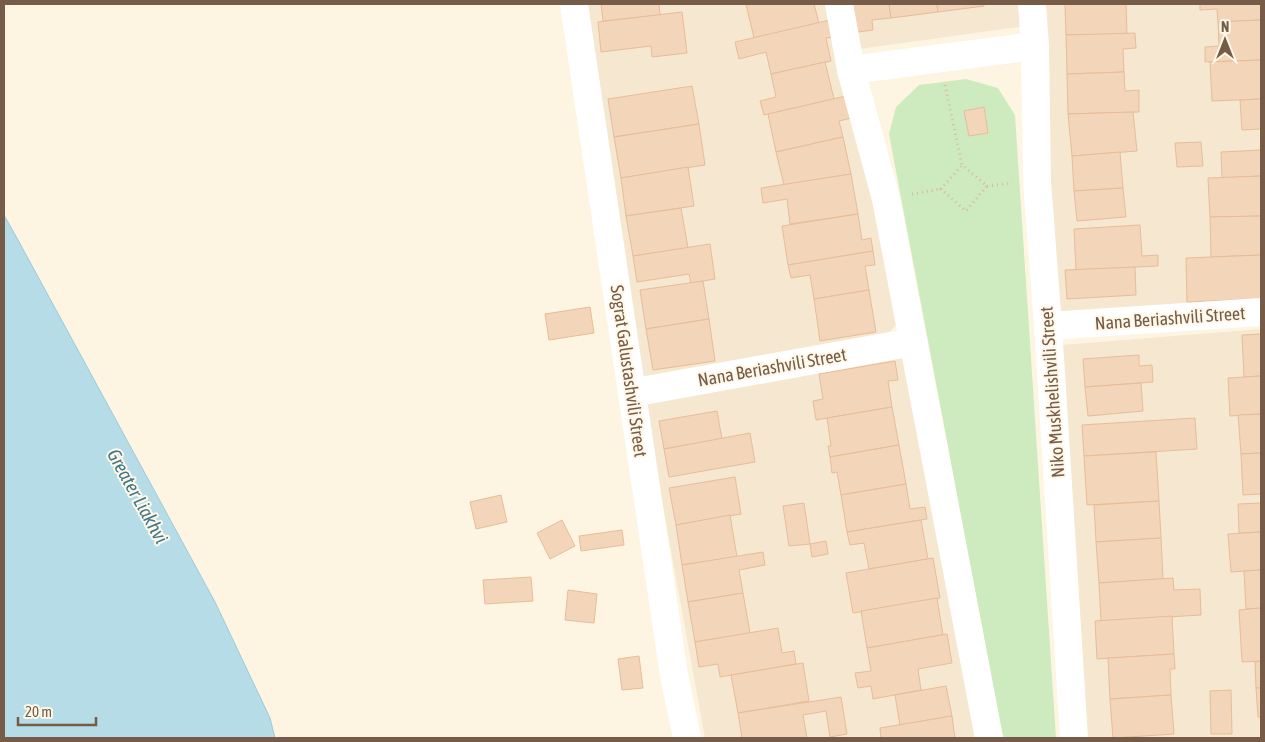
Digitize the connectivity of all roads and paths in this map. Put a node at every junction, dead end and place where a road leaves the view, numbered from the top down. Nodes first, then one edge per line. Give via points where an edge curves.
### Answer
1 (574, 4) edge
2 (838, 4) edge
3 (1032, 4) edge
4 (1035, 46) junction
5 (940, 58) junction
6 (851, 70) junction
7 (962, 165) junction
8 (1261, 312) edge
9 (1048, 326) junction
10 (913, 342) junction
11 (632, 393) junction
12 (687, 738) edge
13 (989, 738) edge
14 (1074, 738) edge

1 - 11 street, Sograt Galustashvili Street
2 - 6 street
3 - 4 street, Niko Muskhelishvili Street
4 - 5 street
4 - 9 street, Niko Muskhelishvili Street via 1037,181
5 - 6 street
5 - 7 path
6 - 10 street via 886,199
7 - 7 path via 941,189 966,210 987,186
8 - 9 street, Nana Beriashvili Street
9 - 14 street, Niko Muskhelishvili Street
10 - 11 street, Nana Beriashvili Street
10 - 13 street
11 - 12 street, Sograt Galustashvili Street via 674,675

